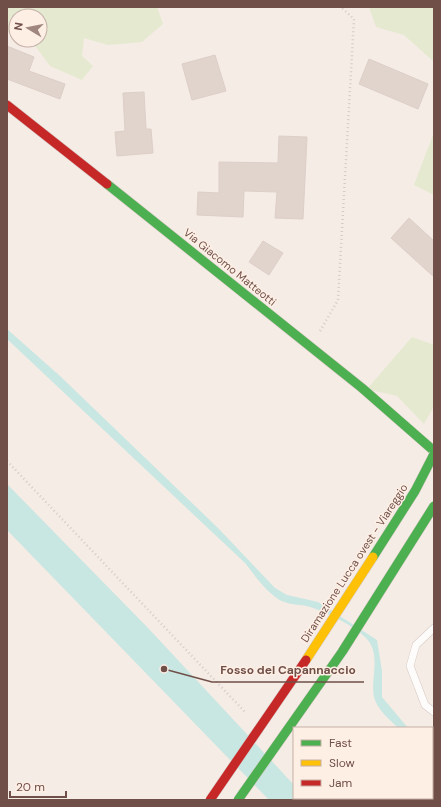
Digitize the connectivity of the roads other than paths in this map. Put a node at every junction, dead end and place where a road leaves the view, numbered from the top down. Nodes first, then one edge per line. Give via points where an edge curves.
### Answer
1 (7, 105) edge
2 (434, 451) edge
3 (434, 454) edge
4 (434, 506) edge
5 (434, 628) edge
6 (434, 712) edge
7 (210, 800) edge
8 (238, 800) edge

1 - 2 main road, Via Giacomo Matteotti via 362,388
3 - 7 main road, Diramazione Lucca ovest - Viareggio, bridge via 415,491 320,640
4 - 8 main road, bridge via 342,652
5 - 6 lane via 416,645 410,666 425,704

